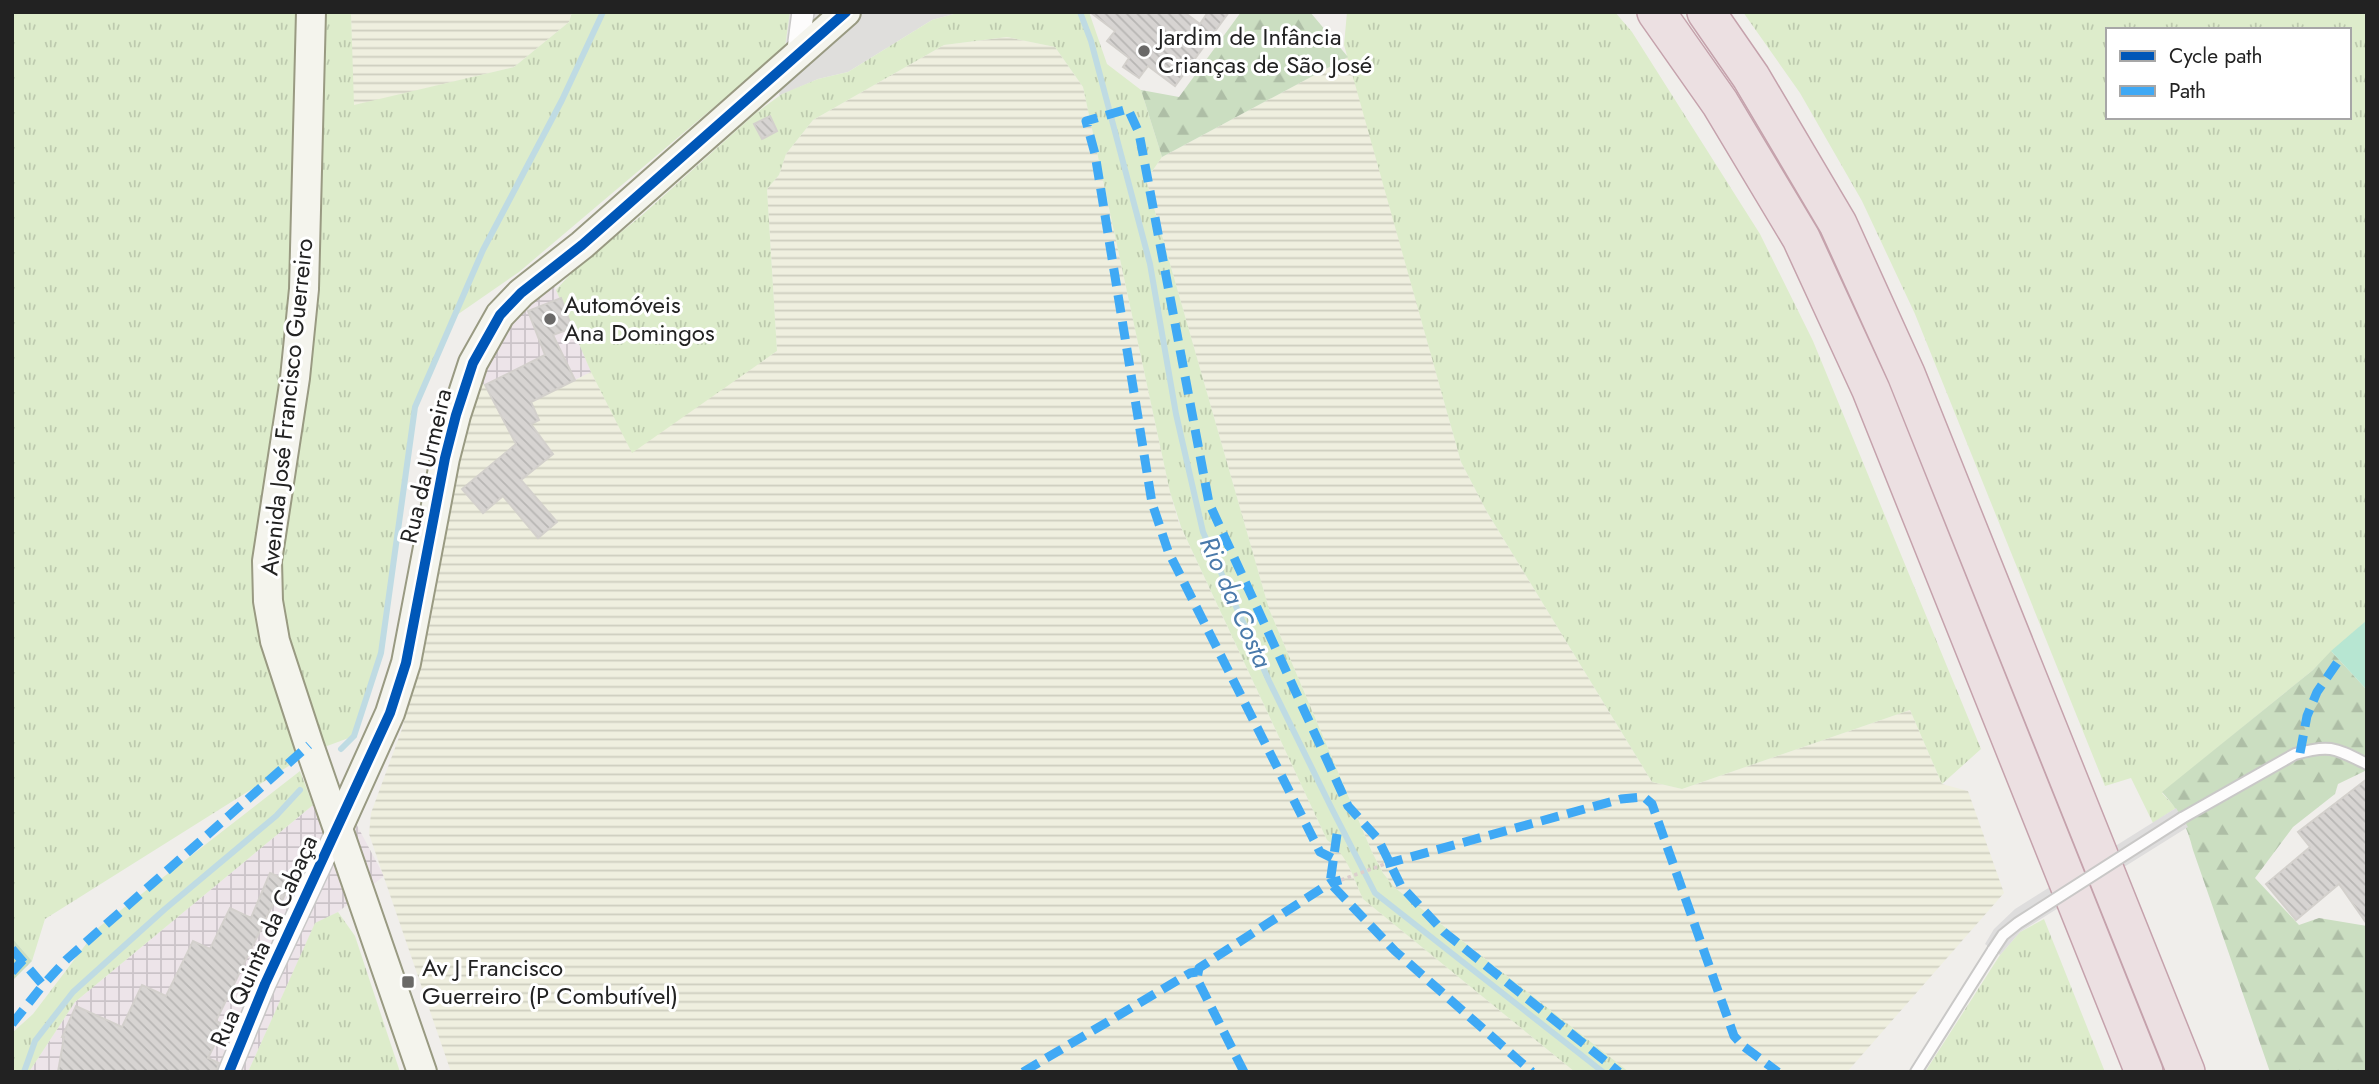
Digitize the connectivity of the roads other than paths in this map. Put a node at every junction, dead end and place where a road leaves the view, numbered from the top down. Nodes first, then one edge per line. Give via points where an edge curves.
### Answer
1 (311, 12) edge
2 (803, 12) edge
3 (846, 12) edge
4 (1656, 12) edge
5 (1706, 12) edge
6 (797, 57) junction
7 (2367, 764) edge
8 (338, 828) junction
9 (229, 1072) edge
10 (422, 1072) edge
11 (1916, 1072) edge
12 (2144, 1072) edge
13 (2186, 1072) edge

1 - 8 main road, Avenida José Francisco Guerreiro via 304,289 267,561 268,601 275,641
2 - 6 street
3 - 6 main road, Rua da Urmeira
4 - 12 highway via 1720,103 1801,238 1871,390
5 - 13 highway via 1758,89 1850,249 1911,387
6 - 8 main road, Rua da Urmeira via 499,315 473,363 444,458 406,663 390,713
7 - 11 lane, bridge via 2327,747 2295,754 2182,818 2018,923 2003,935
8 - 9 street, Rua Quinta da Cabaça
8 - 10 main road, Avenida José Francisco Guerreiro

